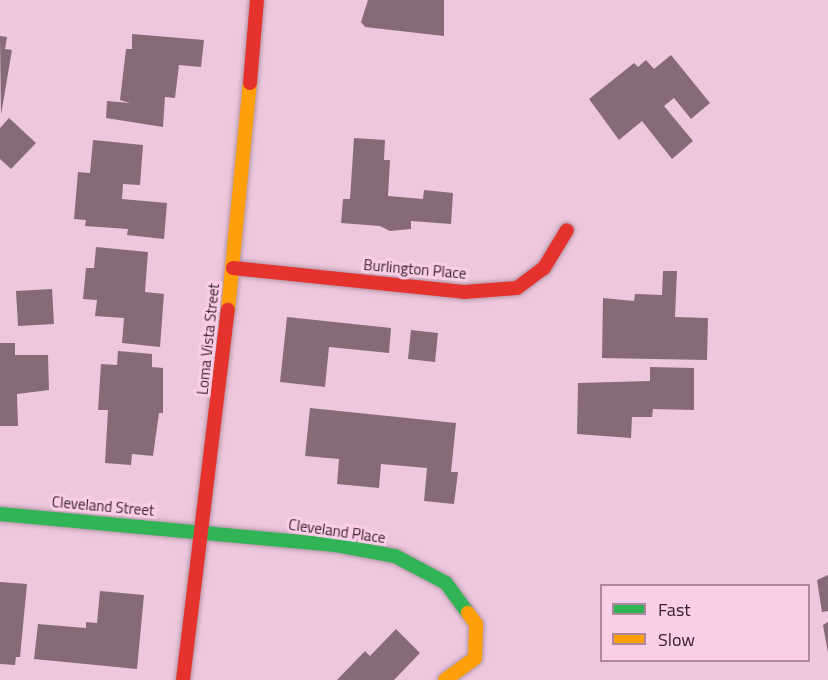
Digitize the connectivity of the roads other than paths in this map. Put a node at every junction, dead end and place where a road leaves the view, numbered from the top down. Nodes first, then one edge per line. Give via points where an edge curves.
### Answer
1 (257, 0) edge
2 (567, 230) dead end
3 (233, 268) junction
4 (0, 514) edge
5 (204, 531) junction
6 (183, 680) edge
7 (445, 680) edge

1 - 3 street, Loma Vista Street
2 - 3 street, Burlington Place via 544,268 517,288 464,292
3 - 5 street, Loma Vista Street
4 - 5 street, Cleveland Street
5 - 6 street, Loma Vista Street
5 - 7 street, Cleveland Place via 395,556 446,583 476,624 475,658

